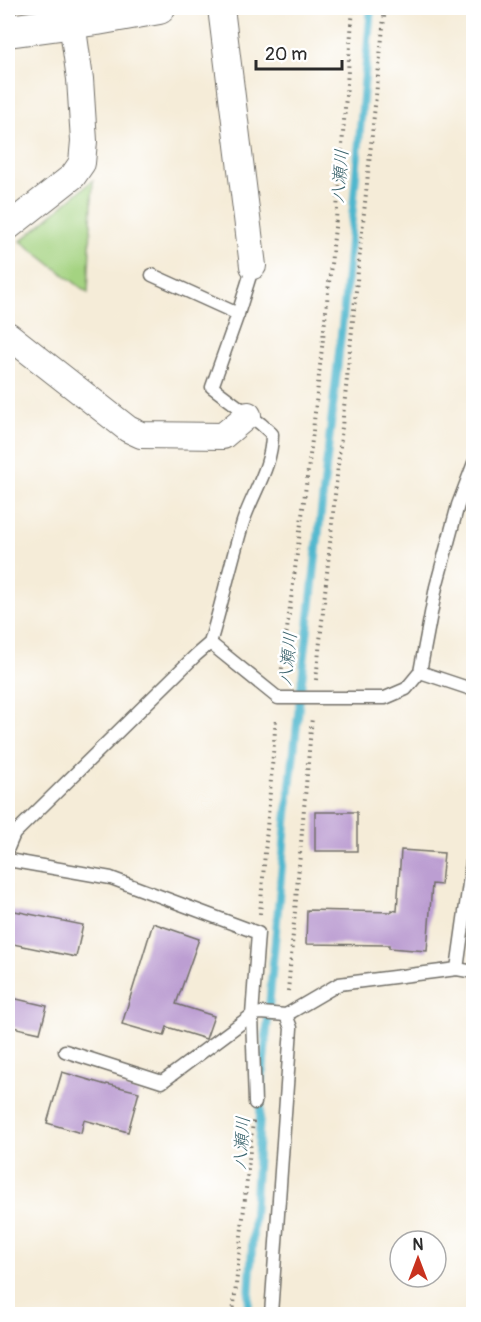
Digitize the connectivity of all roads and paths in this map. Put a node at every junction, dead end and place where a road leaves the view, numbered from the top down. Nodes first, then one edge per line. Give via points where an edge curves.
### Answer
1 (159, 8) edge
2 (221, 8) edge
3 (353, 8) edge
4 (385, 8) edge
5 (89, 16) edge
6 (8, 31) edge
7 (8, 227) edge
8 (253, 266) joint
9 (152, 274) dead end
10 (238, 314) junction
11 (8, 335) edge
12 (248, 415) junction
13 (474, 463) edge
14 (210, 643) junction
15 (420, 672) junction
16 (474, 690) edge
17 (282, 698) junction
18 (311, 699) junction
19 (8, 848) edge
20 (474, 848) edge
21 (8, 860) edge
22 (258, 933) junction
23 (456, 969) junction
24 (474, 972) edge
25 (256, 1014) junction
26 (286, 1015) junction
27 (65, 1051) dead end
28 (255, 1103) joint
29 (233, 1314) edge
30 (271, 1314) edge

1 - 5 street
2 - 8 street
3 - 17 path via 331,267
4 - 18 path
5 - 6 street
5 - 7 street via 80,79 82,163 73,176
8 - 10 lane
9 - 10 lane
10 - 12 lane via 212,387
11 - 12 street via 128,429 141,435 223,436
12 - 14 lane via 272,434 272,447 244,521
13 - 15 lane via 436,587
14 - 17 lane
14 - 19 lane via 14,834
15 - 16 lane
15 - 18 lane via 406,689 385,698
17 - 18 lane
17 - 22 path
18 - 26 path
20 - 23 lane
21 - 22 lane via 111,878
22 - 25 lane
23 - 24 lane
23 - 26 lane via 339,984
25 - 26 lane
25 - 27 lane via 162,1082
25 - 28 lane
26 - 30 lane via 291,1029
28 - 29 path

